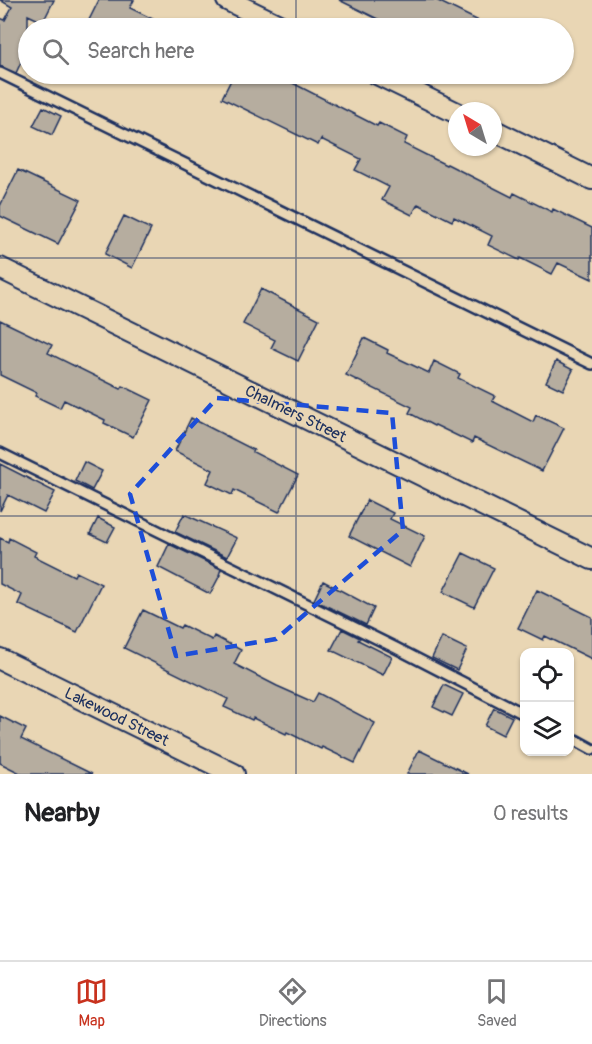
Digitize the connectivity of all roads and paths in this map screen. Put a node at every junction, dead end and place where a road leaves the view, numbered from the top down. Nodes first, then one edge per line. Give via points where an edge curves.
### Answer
1 (227, 0) edge
2 (264, 18) edge
3 (0, 73) edge
4 (18, 82) edge
5 (22, 84) edge
6 (398, 84) edge
7 (448, 109) edge
8 (502, 134) edge
9 (592, 179) edge
10 (0, 268) edge
11 (592, 364) edge
12 (0, 453) edge
13 (592, 559) edge
14 (0, 659) edge
15 (520, 711) edge
16 (574, 739) edge
17 (592, 749) edge
18 (234, 774) edge

1 - 2 street
3 - 4 lane
5 - 11 lane
6 - 7 street
8 - 9 street
10 - 13 street, Chalmers Street
12 - 15 lane
14 - 18 street, Lakewood Street
16 - 17 lane

